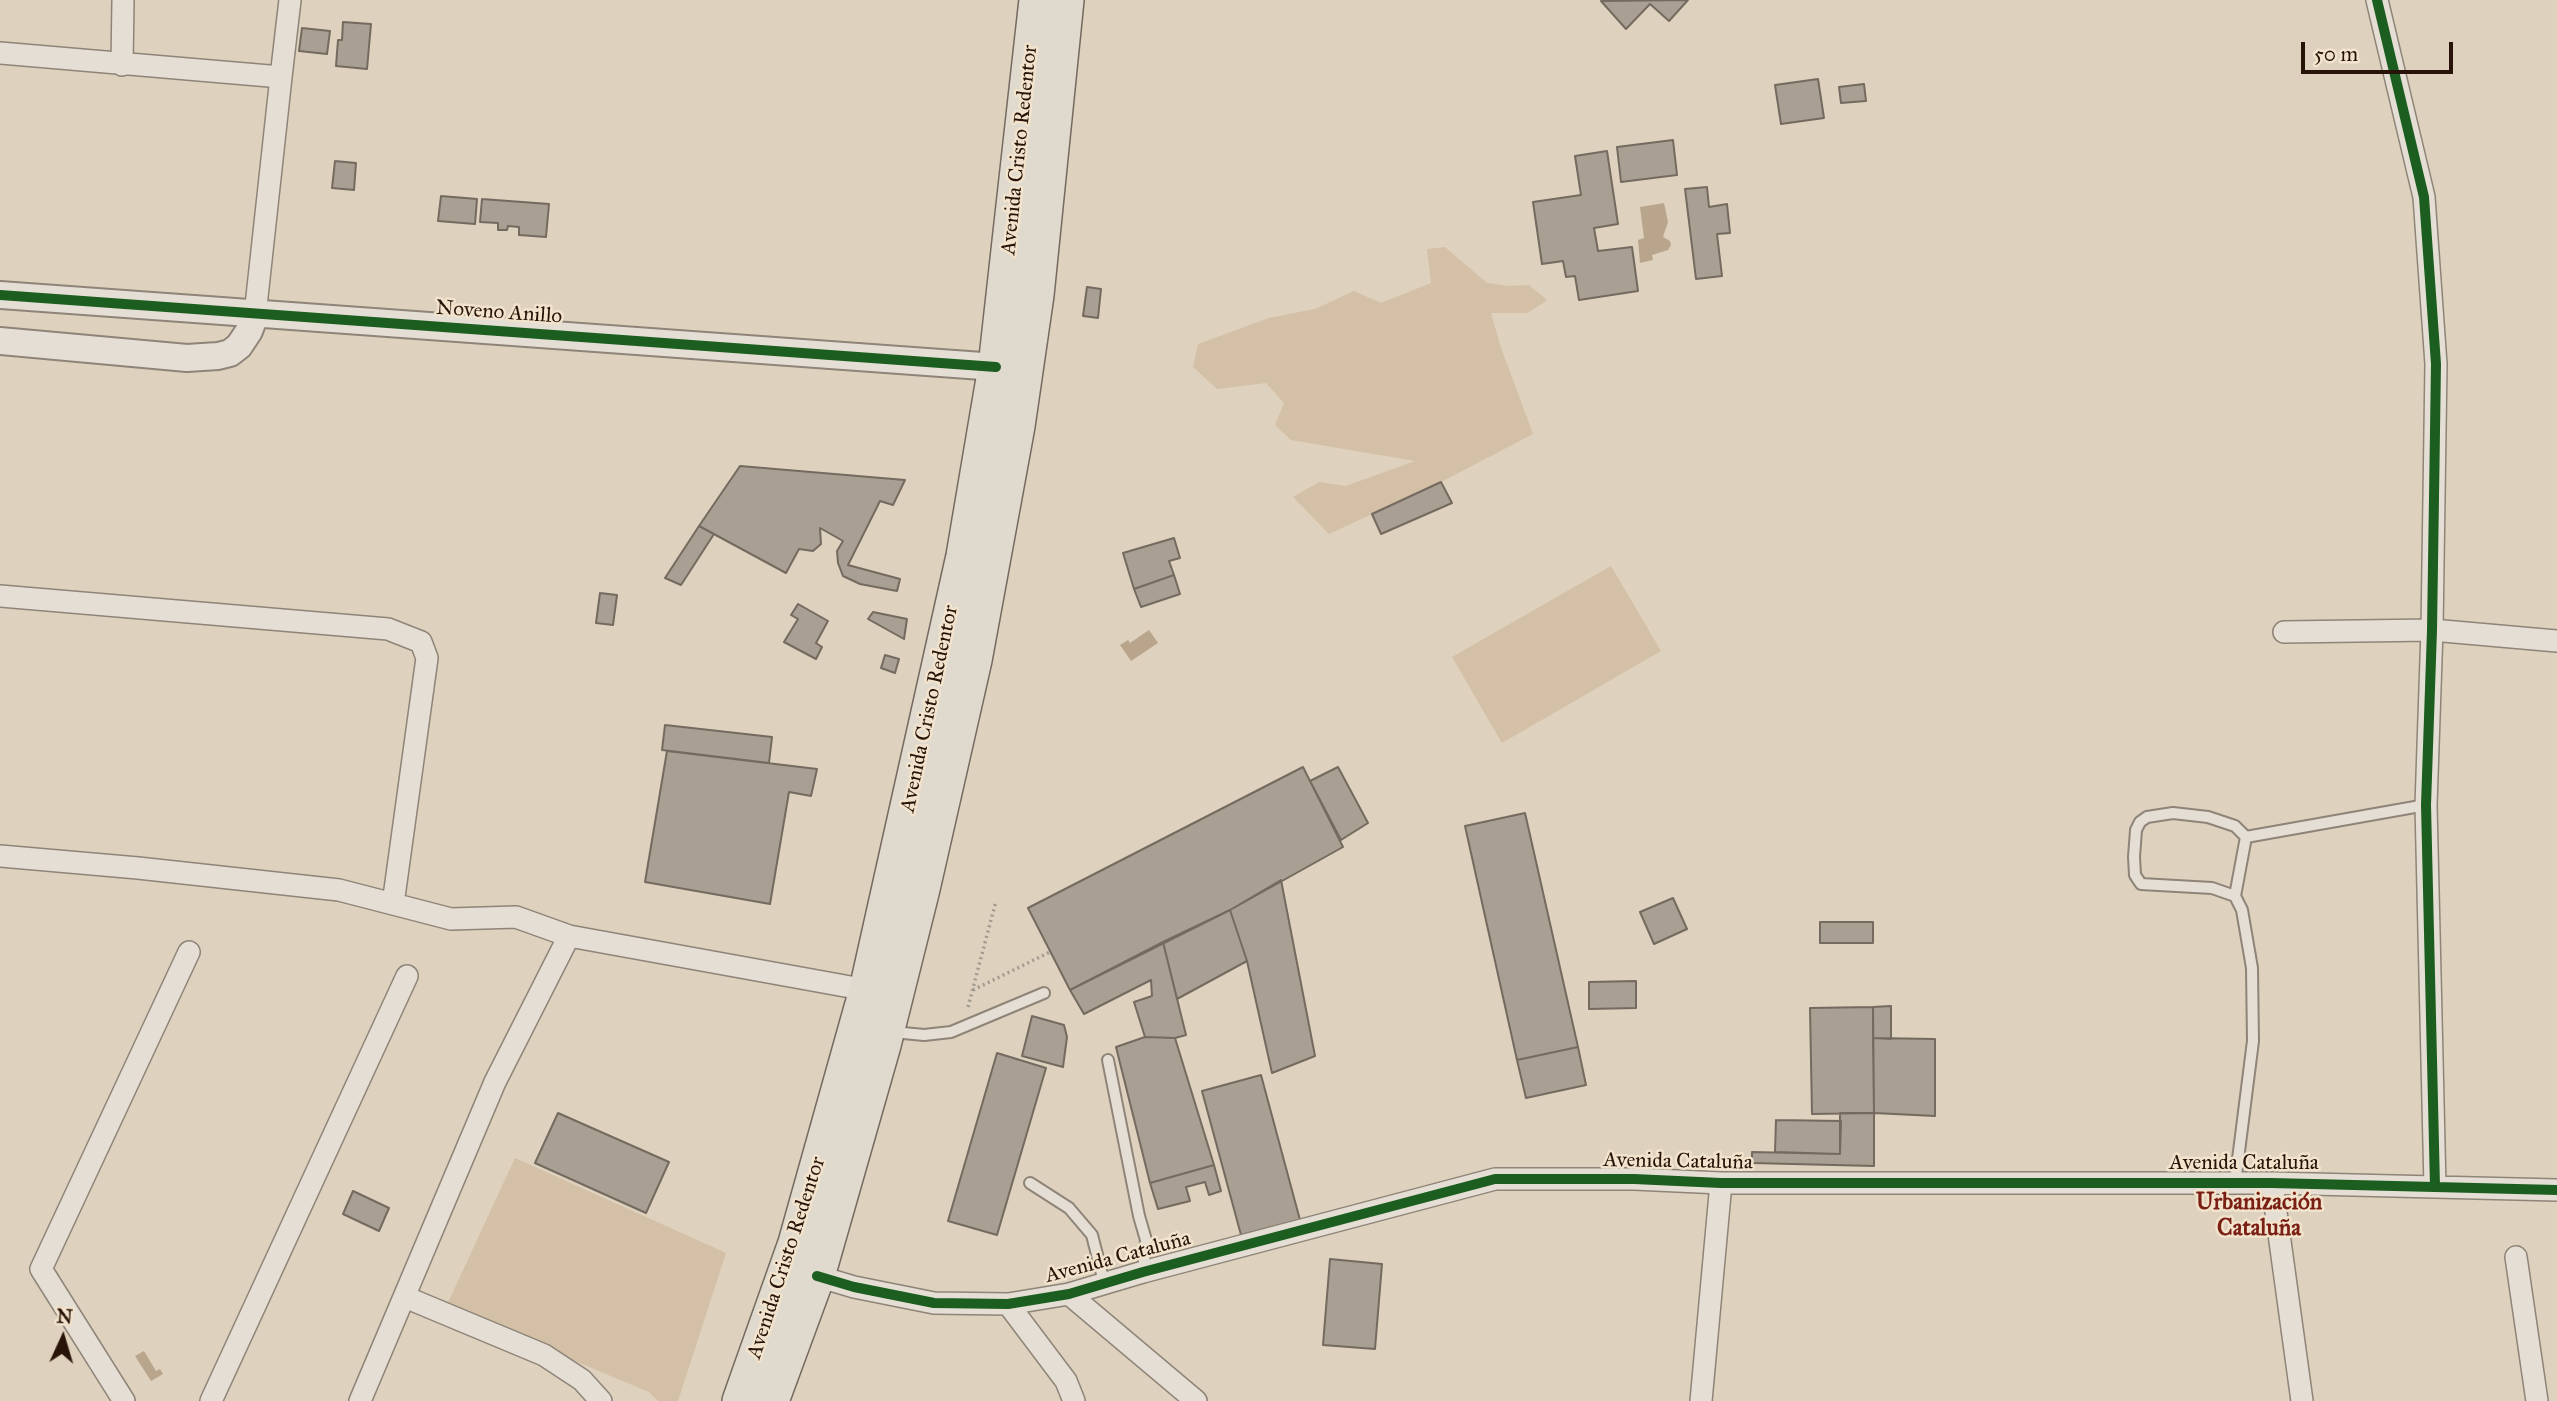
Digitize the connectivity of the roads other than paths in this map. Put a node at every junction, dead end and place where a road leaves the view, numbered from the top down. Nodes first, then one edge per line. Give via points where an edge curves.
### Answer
1 (123, 0) edge
2 (290, 0) edge
3 (1037, 0) edge
4 (1066, 0) edge
5 (2377, 0) edge
6 (0, 53) edge
7 (122, 65) junction
8 (281, 77) junction
9 (0, 295) edge
10 (255, 315) junction
11 (0, 341) edge
12 (996, 367) junction
13 (0, 596) edge
14 (2432, 630) junction
15 (2284, 632) dead end
16 (2557, 641) edge
17 (2426, 805) junction
18 (2246, 837) junction
19 (0, 856) edge
20 (2235, 896) junction
21 (393, 904) junction
22 (569, 936) junction
23 (189, 952) dead end
24 (407, 976) dead end
25 (867, 990) junction
26 (1044, 993) dead end
27 (886, 1032) junction
28 (1108, 1060) dead end
29 (1030, 1183) dead end
30 (1721, 1183) junction
31 (2235, 1183) junction
32 (2272, 1183) junction
33 (2435, 1187) junction
34 (2557, 1190) edge
35 (2516, 1257) dead end
36 (1143, 1272) junction
37 (817, 1276) junction
38 (1104, 1282) junction
39 (1069, 1294) junction
40 (405, 1297) junction
41 (1009, 1304) junction
42 (124, 1401) edge
43 (211, 1401) edge
44 (360, 1401) edge
45 (601, 1401) edge
46 (740, 1401) edge
47 (771, 1401) edge
48 (1074, 1401) edge
49 (1196, 1401) edge
50 (1701, 1401) edge
51 (2302, 1401) edge
52 (2537, 1401) edge

1 - 7 street
2 - 8 street
3 - 12 highway, Avenida Cristo Redentor
4 - 27 highway, Avenida Cristo Redentor via 1036,295 999,530 971,674
5 - 14 street via 2424,197 2436,364
6 - 7 street
7 - 8 street
8 - 10 street
9 - 10 street, Noveno Anillo
10 - 11 street via 239,346 218,356 187,358
10 - 12 street, Noveno Anillo
12 - 25 highway, Avenida Cristo Redentor via 964,556
13 - 21 street via 388,629 421,642 427,658
14 - 15 street
14 - 16 street
14 - 17 street
17 - 18 lane
17 - 33 street
18 - 20 lane
18 - 20 lane via 2235,826 2208,817 2173,813 2147,817 2136,830 2134,875 2141,884 2212,888
19 - 21 street via 339,890
20 - 31 lane via 2242,910 2252,968 2253,1041
21 - 22 street via 451,919 516,917
22 - 25 street
22 - 40 street via 495,1082
23 - 42 street via 41,1269
24 - 43 street
25 - 46 highway, Avenida Cristo Redentor via 796,1242
26 - 27 lane via 951,1032
27 - 37 highway, Avenida Cristo Redentor
28 - 36 lane via 1146,1240
29 - 38 lane via 1069,1208 1092,1235
30 - 31 street, Avenida Cataluña
30 - 36 street, Avenida Cataluña via 1495,1179
30 - 50 street
31 - 32 street, Avenida Cataluña
32 - 33 street, Avenida Cataluña
32 - 51 street
33 - 34 street, Avenida Cataluña
35 - 52 street
36 - 38 street, Avenida Cataluña
37 - 41 street, Avenida Cataluña via 934,1303
37 - 47 highway, Avenida Cristo Redentor
38 - 39 street, Avenida Cataluña
39 - 41 street, Avenida Cataluña
39 - 49 street
40 - 44 street
40 - 45 street via 544,1355 582,1380
41 - 48 street via 1066,1381

